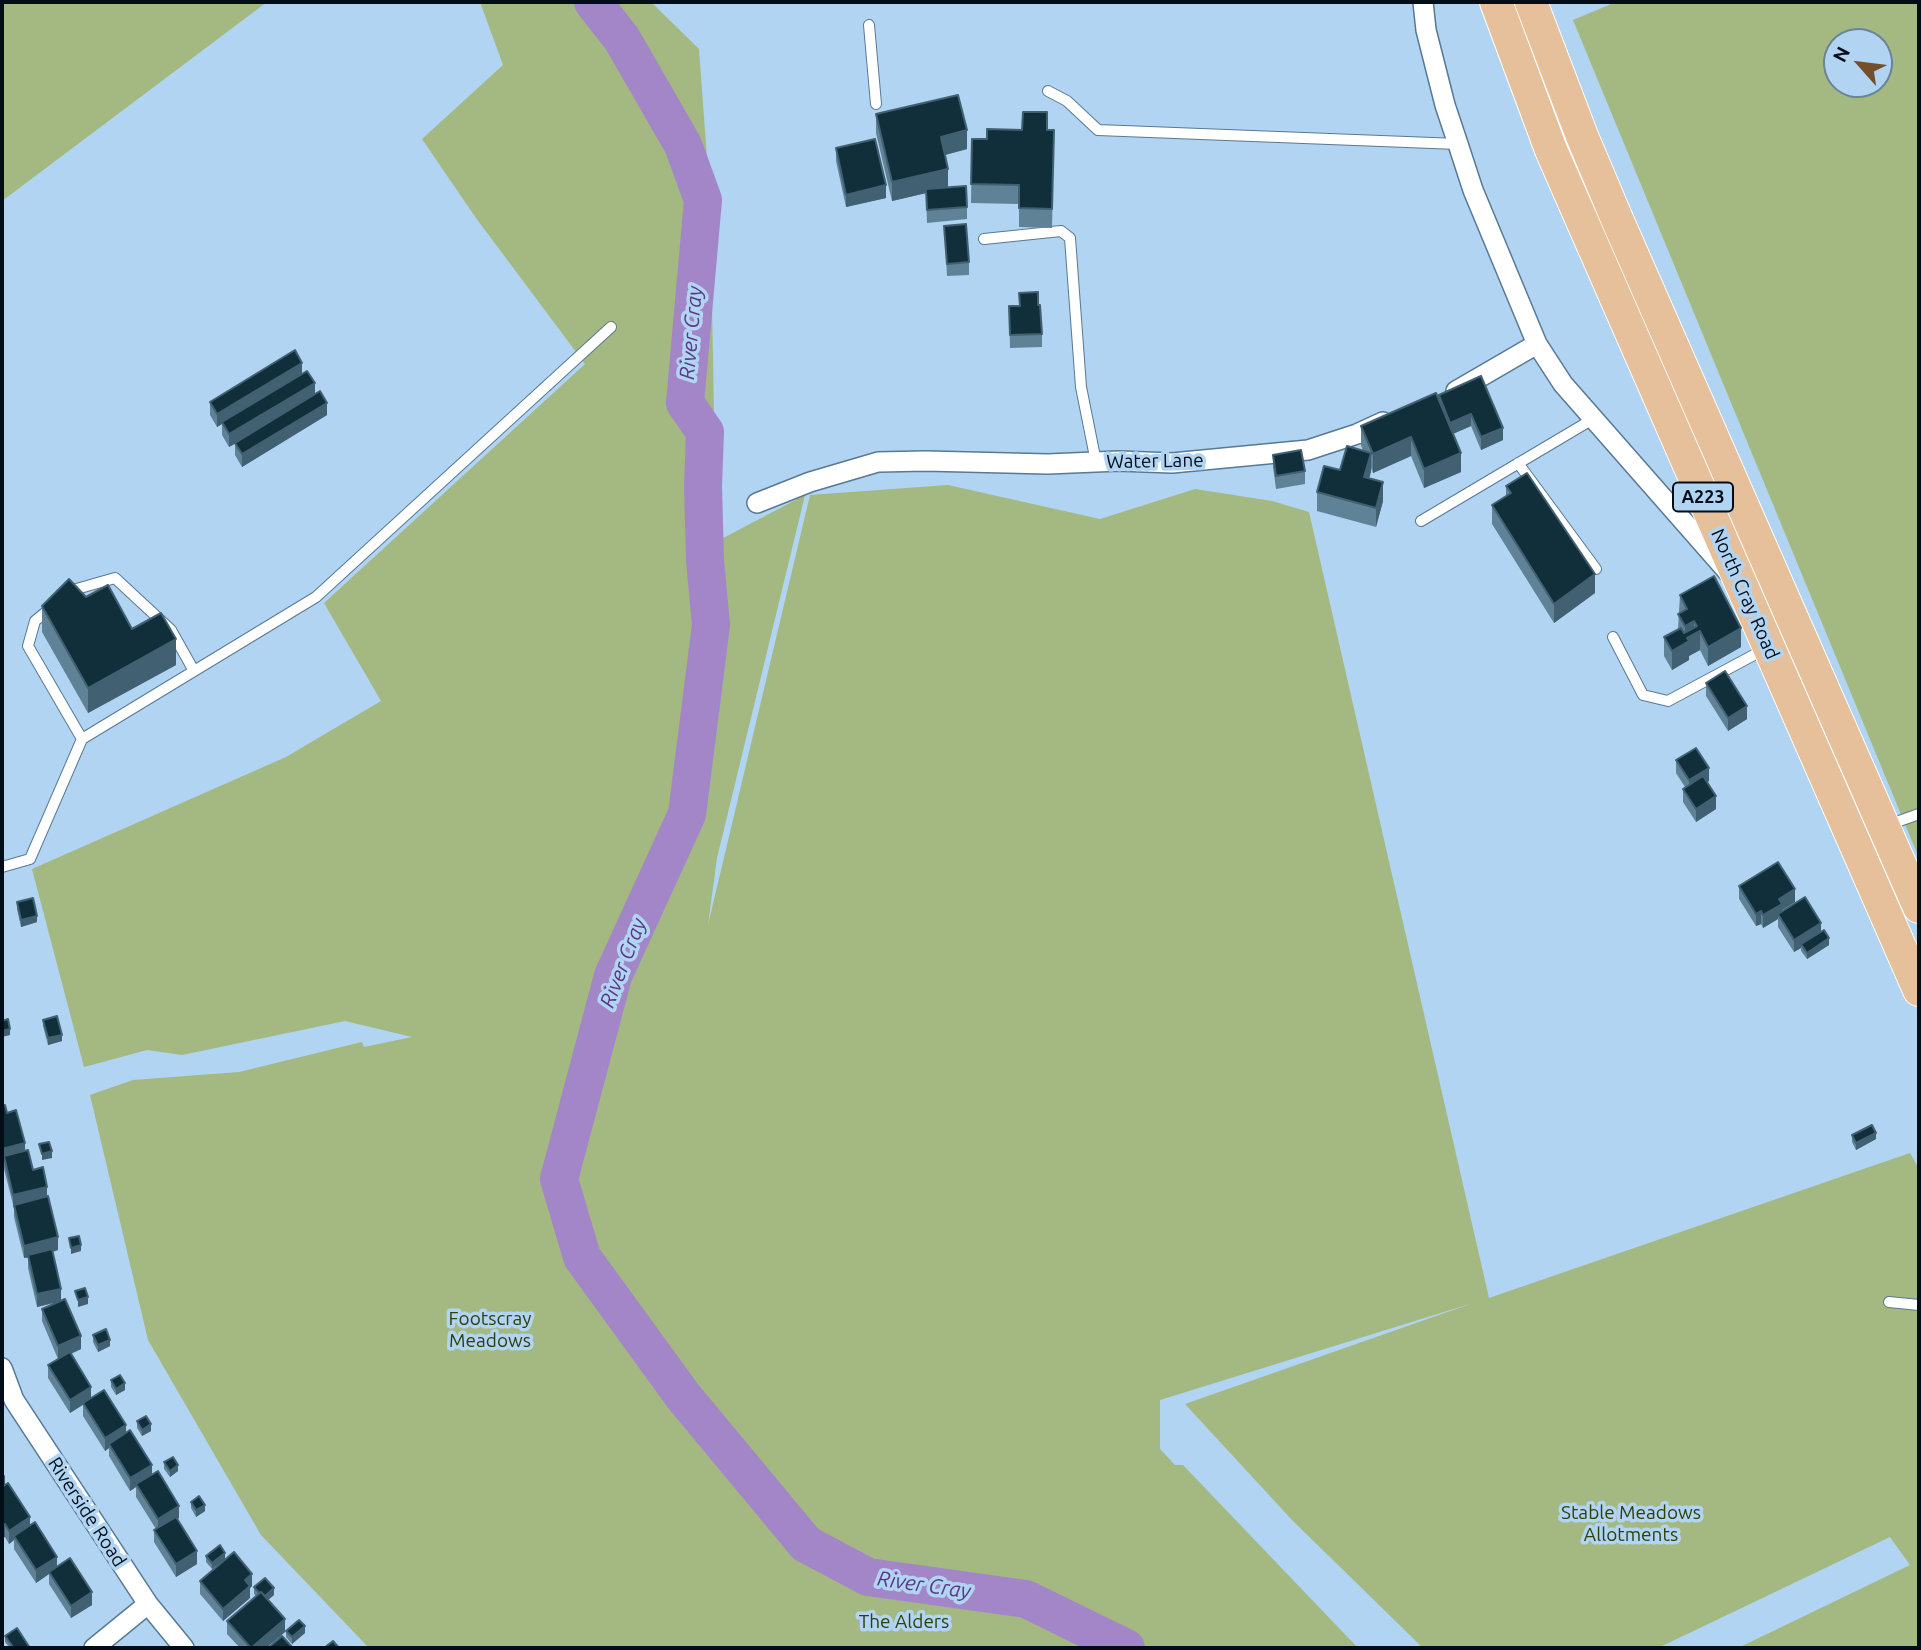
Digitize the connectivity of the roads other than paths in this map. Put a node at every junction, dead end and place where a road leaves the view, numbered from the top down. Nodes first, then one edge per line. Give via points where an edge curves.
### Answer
1 (1423, 2) edge
2 (1496, 2) edge
3 (1531, 2) edge
4 (869, 25) dead end
5 (1048, 91) dead end
6 (876, 104) dead end
7 (1458, 144) junction
8 (984, 239) dead end
9 (611, 327) dead end
10 (1537, 344) junction
11 (1443, 397) edge
12 (1406, 413) edge
13 (1593, 419) junction
14 (1096, 462) junction
15 (1518, 463) junction
16 (757, 503) dead end
17 (1421, 521) dead end
18 (1595, 569) edge
19 (1745, 591) junction
20 (1613, 636) dead end
21 (1769, 647) junction
22 (194, 671) junction
23 (82, 739) junction
24 (1919, 814) edge
25 (1884, 827) junction
26 (2, 867) edge
27 (1919, 907) edge
28 (1919, 990) edge
29 (1889, 1302) dead end
30 (1919, 1305) edge
31 (2, 1368) edge
32 (148, 1604) junction
33 (94, 1648) edge
34 (184, 1648) edge

1 - 7 street via 1426,30
2 - 19 main road, North Cray Road / A223 via 1551,150
3 - 25 main road, North Cray Road / A223 via 1622,231
4 - 6 lane
5 - 7 lane via 1068,101 1098,130
7 - 10 street
8 - 14 lane via 1061,231 1070,238 1081,387
9 - 22 lane via 316,597
10 - 11 street
10 - 13 street
12 - 14 street, Water Lane via 1308,450 1172,463
13 - 15 lane
13 - 19 street
14 - 16 street, Water Lane via 878,458
15 - 17 lane
15 - 18 lane
19 - 21 main road, North Cray Road / A223
20 - 21 lane via 1643,695 1668,701
21 - 28 main road, North Cray Road / A223
22 - 23 lane
22 - 23 lane via 170,630 115,578 74,590 35,621 28,646
23 - 26 lane via 30,859
24 - 25 lane
25 - 27 main road, North Cray Road / A223
29 - 30 lane
31 - 32 street, Riverside Road via 14,1400
32 - 33 street
32 - 34 street, Riverside Road

